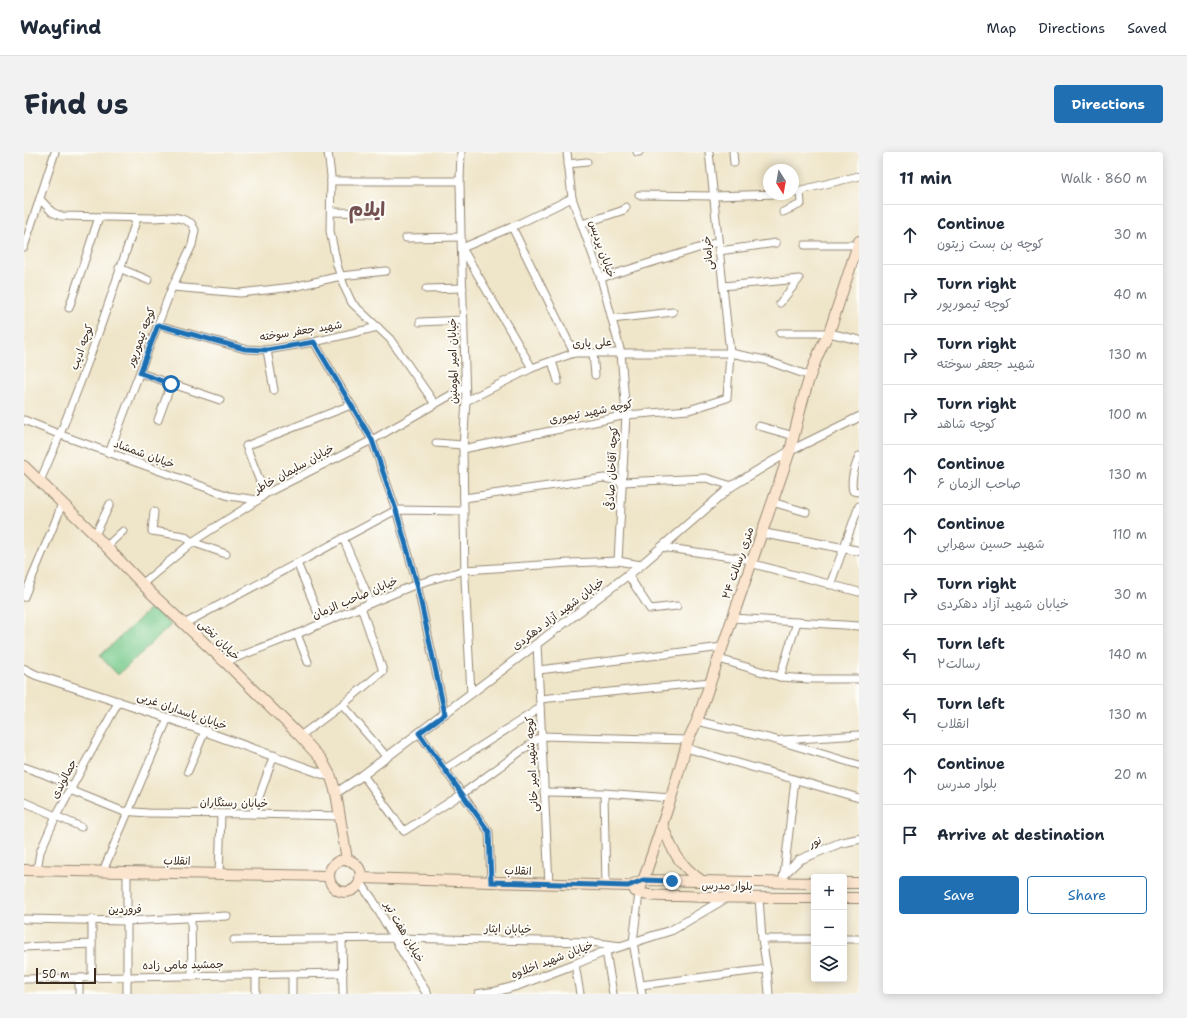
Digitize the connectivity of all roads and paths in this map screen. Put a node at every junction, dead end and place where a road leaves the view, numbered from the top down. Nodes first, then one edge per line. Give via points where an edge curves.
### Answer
1 (55, 152) edge
2 (328, 152) edge
3 (461, 152) edge
4 (567, 152) edge
5 (709, 152) edge
6 (733, 152) edge
7 (587, 162) dead end
8 (734, 163) dead end
9 (568, 164) junction
10 (859, 176) edge
11 (331, 181) junction
12 (460, 181) junction
13 (799, 190) edge
14 (763, 194) edge
15 (639, 195) dead end
16 (714, 196) junction
17 (572, 198) junction
18 (40, 199) junction
19 (799, 199) edge
20 (626, 207) dead end
21 (331, 212) junction
22 (783, 212) dead end
23 (374, 213) dead end
24 (99, 217) junction
25 (137, 218) junction
26 (582, 224) junction
27 (512, 227) junction
28 (406, 238) dead end
29 (461, 238) junction
30 (718, 242) junction
31 (776, 243) dead end
32 (859, 243) edge
33 (805, 245) dead end
34 (24, 247) edge
35 (462, 248) junction
36 (719, 251) junction
37 (120, 269) junction
38 (386, 271) dead end
39 (341, 276) junction
40 (601, 278) junction
41 (148, 280) dead end
42 (723, 286) junction
43 (173, 287) junction
44 (463, 288) junction
45 (426, 289) dead end
46 (780, 303) dead end
47 (69, 308) dead end
48 (673, 312) dead end
49 (612, 319) junction
50 (464, 320) junction
51 (420, 322) dead end
52 (158, 325) junction
53 (378, 327) junction
54 (780, 333) dead end
55 (829, 334) junction
56 (859, 340) edge
57 (314, 342) junction
58 (267, 350) junction
59 (574, 353) junction
60 (593, 353) junction
61 (621, 353) junction
62 (730, 353) junction
63 (552, 361) junction
64 (532, 368) junction
65 (140, 373) junction
66 (595, 375) dead end
67 (810, 376) junction
68 (558, 381) dead end
69 (171, 384) junction
70 (465, 387) junction
71 (274, 390) dead end
72 (220, 400) dead end
73 (466, 401) junction
74 (435, 404) junction
75 (351, 405) junction
76 (626, 415) junction
77 (859, 417) edge
78 (24, 420) edge
79 (158, 420) dead end
80 (760, 426) dead end
81 (61, 435) junction
82 (794, 436) junction
83 (372, 440) junction
84 (436, 443) dead end
85 (463, 447) junction
86 (790, 451) junction
87 (109, 453) junction
88 (859, 456) edge
89 (24, 466) edge
90 (40, 481) junction
91 (622, 482) junction
92 (732, 486) junction
93 (859, 492) edge
94 (264, 494) junction
95 (464, 498) junction
96 (258, 500) junction
97 (62, 502) junction
98 (772, 502) junction
99 (110, 504) dead end
100 (859, 506) edge
101 (396, 510) junction
102 (464, 511) junction
103 (154, 512) dead end
104 (806, 512) dead end
105 (123, 531) dead end
106 (762, 533) junction
107 (95, 535) junction
108 (343, 538) junction
109 (192, 542) junction
110 (106, 547) junction
111 (661, 547) junction
112 (843, 548) junction
113 (859, 551) edge
114 (226, 554) dead end
115 (618, 561) junction
116 (751, 562) junction
117 (297, 563) junction
118 (641, 565) junction
119 (465, 570) junction
120 (628, 575) junction
121 (142, 584) junction
122 (417, 584) junction
123 (830, 585) junction
124 (859, 592) edge
125 (24, 597) edge
126 (371, 603) junction
127 (361, 606) junction
128 (677, 606) dead end
129 (732, 618) junction
130 (797, 622) junction
131 (322, 623) junction
132 (184, 624) junction
133 (859, 626) edge
134 (297, 634) junction
135 (537, 644) junction
136 (722, 648) junction
137 (718, 659) junction
138 (225, 662) junction
139 (308, 662) dead end
140 (24, 669) edge
141 (538, 670) junction
142 (780, 677) junction
143 (859, 679) edge
144 (710, 682) junction
145 (471, 694) junction
146 (540, 699) junction
147 (118, 701) junction
148 (342, 705) junction
149 (540, 708) junction
150 (445, 714) junction
151 (168, 718) junction
152 (697, 721) junction
153 (205, 731) junction
154 (419, 733) junction
155 (859, 735) edge
156 (300, 736) junction
157 (542, 736) junction
158 (776, 740) junction
159 (687, 744) junction
160 (274, 755) junction
161 (387, 757) junction
162 (859, 765) edge
163 (24, 767) edge
164 (445, 769) junction
165 (188, 771) dead end
166 (363, 776) junction
167 (331, 777) junction
168 (795, 780) junction
169 (71, 788) junction
170 (544, 792) junction
171 (604, 792) junction
172 (336, 794) junction
173 (462, 794) junction
174 (671, 798) junction
175 (859, 798) edge
176 (24, 802) edge
177 (128, 811) junction
178 (221, 814) junction
179 (253, 814) junction
180 (56, 816) junction
181 (340, 816) junction
182 (662, 824) junction
183 (81, 827) dead end
184 (859, 838) edge
185 (347, 860) junction
186 (24, 870) edge
187 (37, 870) junction
188 (103, 871) junction
189 (127, 872) junction
190 (219, 874) junction
191 (329, 876) junction
192 (783, 878) junction
193 (360, 880) junction
194 (643, 880) junction
195 (702, 881) junction
196 (491, 882) junction
197 (811, 883) edge
198 (847, 883) edge
199 (859, 883) edge
200 (549, 884) junction
201 (606, 885) junction
202 (628, 886) junction
203 (639, 894) junction
204 (726, 898) junction
205 (759, 898) junction
206 (811, 898) edge
207 (847, 898) edge
208 (859, 898) edge
209 (226, 916) dead end
210 (191, 918) junction
211 (24, 919) edge
212 (92, 919) junction
213 (126, 921) junction
214 (394, 938) junction
215 (342, 939) junction
216 (762, 939) junction
217 (811, 939) edge
218 (847, 939) edge
219 (859, 939) edge
220 (234, 940) dead end
221 (633, 942) junction
222 (92, 944) junction
223 (621, 946) junction
224 (24, 948) edge
225 (606, 951) junction
226 (575, 964) junction
227 (767, 969) junction
228 (342, 973) junction
229 (256, 974) junction
230 (292, 974) junction
231 (192, 976) junction
232 (127, 977) junction
233 (79, 978) junction
234 (92, 978) junction
235 (24, 980) edge
236 (642, 985) junction
237 (495, 993) edge
238 (79, 994) edge
239 (127, 994) edge
240 (256, 994) edge
241 (292, 994) edge
242 (343, 994) edge
243 (427, 994) edge
244 (479, 994) edge
245 (580, 994) edge
246 (613, 994) edge
247 (642, 994) edge
248 (770, 994) edge

1 - 18 street
2 - 11 street
3 - 12 street, خیابان امیر المومنین
4 - 9 street, خیابان پردیس
5 - 16 street, خرامانی
6 - 8 street
7 - 9 street
9 - 17 street, خیابان پردیس
10 - 13 street
11 - 12 street
11 - 21 street
12 - 29 street, خیابان امیر المومنین
14 - 16 street
15 - 16 street
16 - 30 street, خرامانی
17 - 26 street, خیابان پردیس
17 - 27 street
18 - 24 street via 52,212 61,216
18 - 34 street
19 - 22 street via 801,204
20 - 26 street via 624,210
21 - 23 street
21 - 39 street via 330,231
24 - 25 street
24 - 47 street
25 - 37 street, کوچه ادیب
25 - 43 street, کوچه تیمورپور via 182,218 191,223 195,230 192,245
26 - 40 street, خیابان پردیس
27 - 35 street
27 - 59 street
28 - 29 street
29 - 35 street, خیابان امیر المومنین
30 - 36 street, خرامانی
30 - 40 street
31 - 36 street
32 - 33 street
32 - 55 main road, ۲۴ متری رسالت
35 - 44 street, خیابان امیر المومنین
35 - 64 street
36 - 42 street, خرامانی
37 - 41 street
37 - 81 street, کوچه ادیب
38 - 39 street
39 - 43 street via 293,287 240,293
39 - 53 street via 352,303
40 - 49 street, خیابان پردیس
42 - 46 street via 798,279
42 - 62 street, خرامانی
43 - 52 street, کوچه تیمورپور
44 - 45 street
44 - 50 street, خیابان امیر المومنین
48 - 49 street
49 - 61 street, خیابان پردیس
50 - 51 street
50 - 70 street, خیابان امیر المومنین
52 - 58 street, شهید جعفر سوخته via 245,349
52 - 65 street, کوچه تیمورپور
53 - 57 street, شهید جعفر سوخته
53 - 74 street via 390,339
54 - 55 street
55 - 56 street
55 - 67 main road, ۲۴ متری رسالت
57 - 58 street, شهید جعفر سوخته
57 - 75 street
58 - 71 street
59 - 60 street, علی یاری
59 - 63 street, علی یاری
60 - 61 street, علی یاری
60 - 66 street
61 - 62 street, علی یاری
61 - 76 street, کوچه آقاخان صادقی
62 - 67 street, علی یاری via 765,360
62 - 76 street, کوچه شهید تیموری via 727,398 690,410
63 - 64 street, علی یاری
63 - 68 street
64 - 73 street, علی یاری
65 - 69 street
65 - 87 street, کوچه تیمورپور
67 - 82 main road, ۲۴ متری رسالت
69 - 72 street
69 - 79 street
70 - 73 street, خیابان امیر المومنین
70 - 74 street, خیابان سلیمان خاطر
73 - 85 street, خیابان امیر المومنین
74 - 83 street, خیابان سلیمان خاطر
75 - 83 street
75 - 94 street via 246,446
76 - 85 street, کوچه شهید تیموری
76 - 91 street, کوچه آقاخان صادقی
77 - 86 street, خیابان شهید آزاد دهکردی
78 - 81 street, خیابان شمشاد
80 - 82 street
81 - 87 street, خیابان شمشاد
81 - 90 street, کوچه ادیب
82 - 86 main road, ۲۴ متری رسالت
83 - 94 street, خیابان سلیمان خاطر
83 - 101 street
84 - 85 street, کوچه شهید تیموری
85 - 95 street, خیابان امیر المومنین
86 - 92 street, خیابان شهید آزاد دهکردی
86 - 98 main road, ۲۴ متری رسالت
87 - 96 street, خیابان شمشاد via 229,496
88 - 93 street via 851,485 853,491
89 - 90 main road, خیابان تختی
90 - 97 main road, خیابان تختی
91 - 92 street via 706,478
91 - 95 street via 604,478
91 - 115 street, کوچه آقاخان صادقی
92 - 111 street, خیابان شهید آزاد دهکردی
94 - 96 street, خیابان سلیمان خاطر
95 - 102 street, خیابان امیر المومنین
96 - 109 street, خیابان سلیمان خاطر
97 - 107 main road, خیابان تختی
97 - 125 street
98 - 104 street
98 - 106 main road, ۲۴ متری رسالت
99 - 107 street
100 - 112 street
101 - 102 street
101 - 108 street
101 - 122 street
102 - 119 street, خیابان امیر المومنین
103 - 109 street via 152,531 184,536
105 - 110 street
106 - 112 street
106 - 116 main road, ۲۴ متری رسالت
107 - 110 main road, خیابان تختی
108 - 117 street
108 - 126 street
109 - 114 street
109 - 121 street, خیابان سلیمان خاطر
110 - 121 main road, خیابان تختی
111 - 116 street
111 - 118 street, خیابان شهید آزاد دهکردی
112 - 113 street
112 - 123 street
115 - 118 street, خیابان صاحب الزمان
115 - 119 street, خیابان صاحب الزمان
116 - 123 street
116 - 129 main road, ۲۴ متری رسالت
117 - 131 street
117 - 132 street
118 - 120 street, خیابان شهید آزاد دهکردی
119 - 122 street, خیابان صاحب الزمان
119 - 145 street, خیابان امیر المومنین
120 - 128 street via 650,609
120 - 135 street, خیابان شهید آزاد دهکردی
121 - 132 main road, خیابان تختی
122 - 126 street, خیابان صاحب الزمان
122 - 150 street
123 - 124 street
126 - 127 street, خیابان صاحب الزمان
127 - 131 street, خیابان صاحب الزمان
127 - 148 street via 384,671
129 - 130 street
129 - 136 main road, ۲۴ متری رسالت
130 - 133 street
130 - 142 street
131 - 134 street, خیابان صاحب الزمان
132 - 138 main road, خیابان تختی
134 - 138 street, خیابان صاحب الزمان
134 - 139 street
135 - 141 street, کوچه شهید امیر خانی
135 - 145 street, خیابان شهید آزاد دهکردی
136 - 137 main road, ۲۴ متری رسالت
136 - 141 street
137 - 142 street
137 - 144 main road, ۲۴ متری رسالت
138 - 156 main road, خیابان تختی
140 - 147 street, خیابان پاسداران غربی
141 - 146 street, کوچه شهید امیر خانی
142 - 143 street
144 - 146 street
144 - 152 main road, ۲۴ متری رسالت
145 - 150 street, خیابان شهید آزاد دهکردی
146 - 149 street, کوچه شهید امیر خانی
147 - 151 street, خیابان پاسداران غربی
147 - 169 street, جمالوندی
148 - 156 street
148 - 161 street
149 - 157 street, کوچه شهید امیر خانی
149 - 164 street
150 - 154 street, خیابان شهید آزاد دهکردی
151 - 153 street, خیابان پاسداران غربی
151 - 177 street
152 - 158 street
152 - 159 main road, ۲۴ متری رسالت
153 - 160 street, خیابان پاسداران غربی
153 - 165 street
154 - 161 street, خیابان شهید آزاد دهکردی
154 - 164 street
155 - 158 street
156 - 167 main road, خیابان تختی via 322,760
157 - 159 street
157 - 170 street, کوچه شهید امیر خانی
157 - 173 street
158 - 162 street
159 - 168 street
159 - 174 main road, ۲۴ متری رسالت
160 - 167 street, خیابان پاسداران غربی
160 - 179 street
161 - 166 street, خیابان شهید آزاد دهکردی
163 - 169 street, خیابان رستگاران
164 - 173 street
166 - 172 street, خیابان شهید آزاد دهکردی
166 - 173 street via 404,832
167 - 172 main road, خیابان تختی
168 - 175 street
168 - 192 street
169 - 177 street, خیابان رستگاران via 122,811
169 - 180 street, جمالوندی
170 - 171 street
170 - 200 street, کوچه شهید امیر خانی
171 - 174 street
171 - 201 street
172 - 181 main road, خیابان تختی
173 - 196 street via 489,832
174 - 182 main road, ۲۴ متری رسالت
176 - 180 street
177 - 178 street, خیابان رستگاران
177 - 188 street
178 - 179 street, خیابان رستگاران
178 - 190 street
179 - 181 street, خیابان رستگاران
180 - 183 street
180 - 187 street, جمالوندی via 40,852
181 - 185 main road, خیابان تختی
182 - 194 main road, ۲۴ متری رسالت
182 - 195 main road via 677,857 690,873
184 - 192 street, نور via 799,860
185 - 191 main road via 335,863 329,871
185 - 193 main road via 357,866
186 - 187 main road, انقلاب
187 - 188 main road, انقلاب
188 - 189 main road, انقلاب
189 - 190 main road, انقلاب
189 - 213 street
190 - 191 main road, انقلاب
191 - 193 main road via 332,886 342,891 352,890
192 - 195 main road, بلوار مدرس
192 - 197 main road, بلوار مدرس
193 - 196 main road, انقلاب
193 - 214 street, خیابان هفت تیر
194 - 195 main road, بلوار مدرس
194 - 202 main road, انقلاب
194 - 203 main road, ۲۴ متری رسالت
196 - 200 main road, انقلاب
198 - 199 main road
200 - 201 main road, انقلاب
201 - 202 main road, انقلاب
202 - 203 main road
203 - 204 main road, بلوار مدرس
203 - 221 street
204 - 205 main road, بلوار مدرس
204 - 221 street, خیابان شهید اخلاوه via 672,930
205 - 206 main road, بلوار مدرس
205 - 216 street
207 - 208 main road
209 - 210 street, فروردین
210 - 213 street, فروردین
210 - 231 street
211 - 212 street, فروردین
212 - 213 street, فروردین
212 - 222 street
213 - 232 street
214 - 215 street, خیابان ایثار
214 - 223 street, خیابان ایثار via 591,942
214 - 243 street, خیابان هفت تیر
215 - 220 street, خیابان ایثار
215 - 228 street
216 - 217 street
216 - 227 street
218 - 219 street
221 - 223 street, خیابان شهید اخلاوه
221 - 236 street
222 - 224 street
222 - 234 street
223 - 225 street, خیابان شهید اخلاوه
225 - 226 street, خیابان شهید اخلاوه
225 - 246 street
226 - 237 street, خیابان شهید اخلاوه
226 - 245 street
227 - 236 street
227 - 248 street
228 - 230 street, جمشید مامی زاده
228 - 242 street
229 - 230 street, جمشید مامی زاده
229 - 231 street, جمشید مامی زاده
229 - 240 street
230 - 241 street
231 - 232 street, جمشید مامی زاده
232 - 234 street, جمشید مامی زاده
232 - 239 street
233 - 234 street, جمشید مامی زاده
233 - 235 street, جمشید مامی زاده
233 - 238 street
236 - 247 street
237 - 244 street, خیابان شهید اخلاوه

